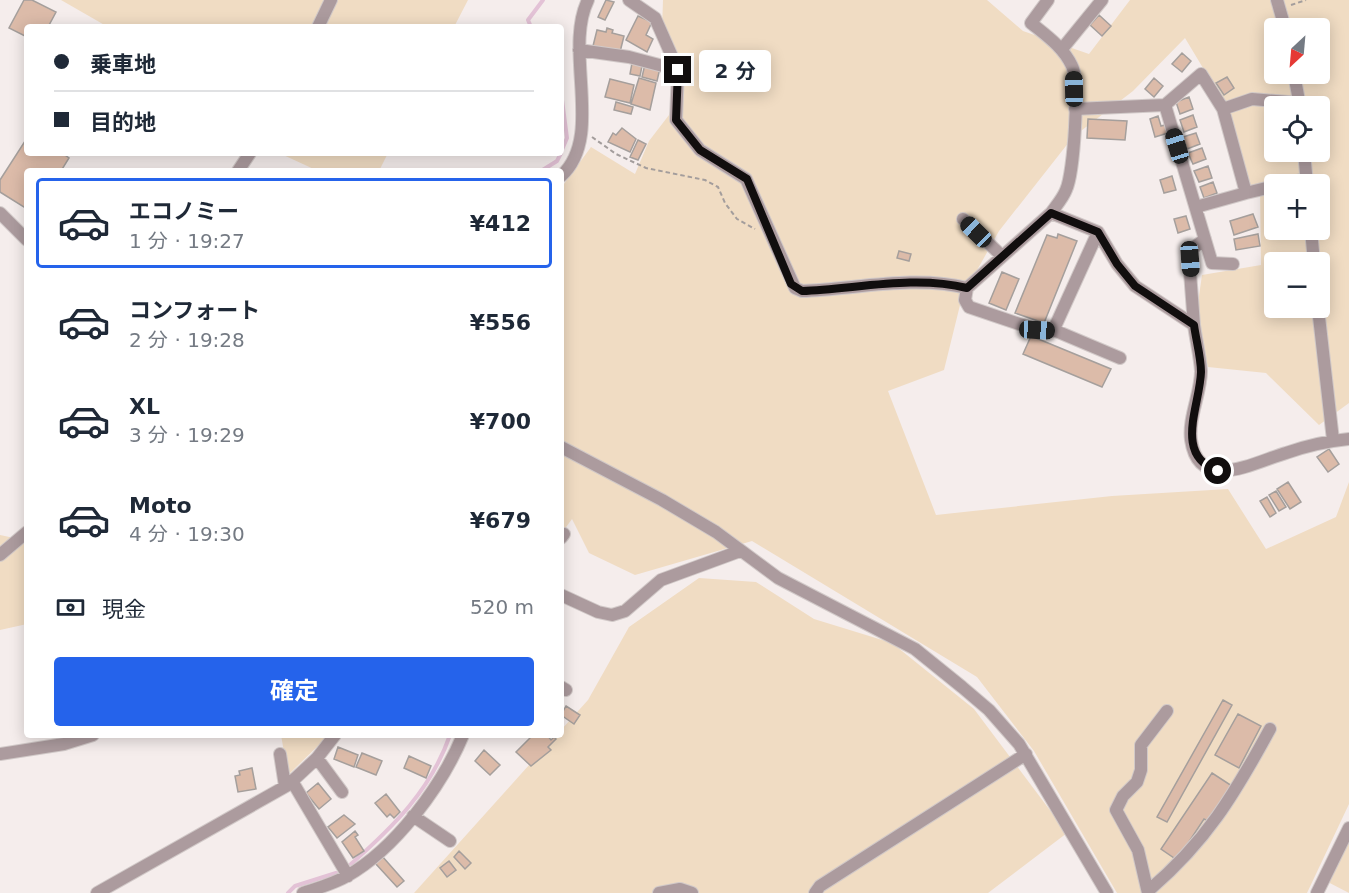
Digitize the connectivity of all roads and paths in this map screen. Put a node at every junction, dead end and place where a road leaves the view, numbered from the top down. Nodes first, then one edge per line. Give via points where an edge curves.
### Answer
1 (331, 0) edge
2 (588, 0) edge
3 (629, 0) edge
4 (1048, 0) edge
5 (1102, 0) edge
6 (1306, 0) edge
7 (1279, 5) edge
8 (319, 24) edge
9 (1062, 49) junction
10 (579, 50) junction
11 (678, 70) junction
12 (1264, 101) edge
13 (1165, 105) junction
14 (1075, 109) junction
15 (1223, 110) junction
16 (582, 130) junction
17 (564, 173) edge
18 (1264, 189) edge
19 (1246, 193) junction
20 (1196, 207) junction
21 (0, 213) edge
22 (1051, 213) junction
23 (963, 219) dead end
24 (1098, 232) junction
25 (24, 237) edge
26 (770, 237) junction
27 (1205, 239) junction
28 (1002, 256) junction
29 (1233, 264) dead end
30 (967, 288) junction
31 (1319, 318) edge
32 (1194, 325) junction
33 (1053, 331) junction
34 (1120, 358) dead end
35 (1349, 439) edge
36 (1333, 440) junction
37 (564, 449) edge
38 (24, 535) edge
39 (740, 551) junction
40 (0, 555) edge
41 (564, 596) edge
42 (1167, 711) dead end
43 (1270, 729) dead end
44 (83, 738) edge
45 (333, 738) edge
46 (462, 738) edge
47 (0, 754) edge
48 (280, 754) dead end
49 (1026, 754) junction
50 (317, 758) junction
51 (289, 784) junction
52 (342, 792) dead end
53 (413, 816) junction
54 (1349, 828) edge
55 (450, 841) dead end
56 (348, 876) junction
57 (1148, 892) edge
58 (97, 893) edge
59 (303, 893) edge
60 (659, 893) edge
61 (692, 893) edge
62 (815, 893) edge
63 (1107, 893) edge
64 (1317, 893) edge

1 - 8 street
2 - 10 street via 581,15
3 - 11 street via 655,18
4 - 9 street via 1031,22
5 - 9 street
6 - 7 path
9 - 14 street via 1074,69
10 - 11 street via 629,57
10 - 16 street
11 - 26 street via 676,120 700,150 747,179
12 - 15 street via 1251,99
13 - 14 street
13 - 15 street via 1201,74
13 - 20 street
14 - 22 street via 1073,166 1066,191
15 - 19 street
16 - 17 street
16 - 26 path via 616,154 646,168 705,180 718,187 737,219
18 - 19 street
19 - 20 street
20 - 27 street
21 - 25 street
22 - 24 street
22 - 28 street
23 - 28 street
24 - 32 street via 1135,286
24 - 33 street
26 - 30 street via 791,284 802,291 904,283
27 - 29 street via 1212,263
27 - 32 street via 1193,248 1190,259
28 - 30 street
30 - 33 street via 965,300 969,307 1037,330
31 - 36 street
32 - 36 street via 1201,371 1191,438 1196,456 1207,467 1235,471
33 - 34 street
35 - 36 street
37 - 39 street via 662,500
38 - 40 street
39 - 41 street via 661,580 625,610 612,615
39 - 49 street via 778,578 915,649 989,710
42 - 57 street via 1141,745 1137,782 1116,810 1138,850
43 - 57 street via 1233,797 1202,840
44 - 47 street
45 - 50 street
46 - 53 street via 452,763
48 - 51 street
49 - 62 street via 820,886
49 - 63 street
50 - 51 street
50 - 52 street
51 - 56 street
51 - 58 street
53 - 55 street
53 - 56 street
54 - 64 street
56 - 59 street
60 - 61 street via 680,889

